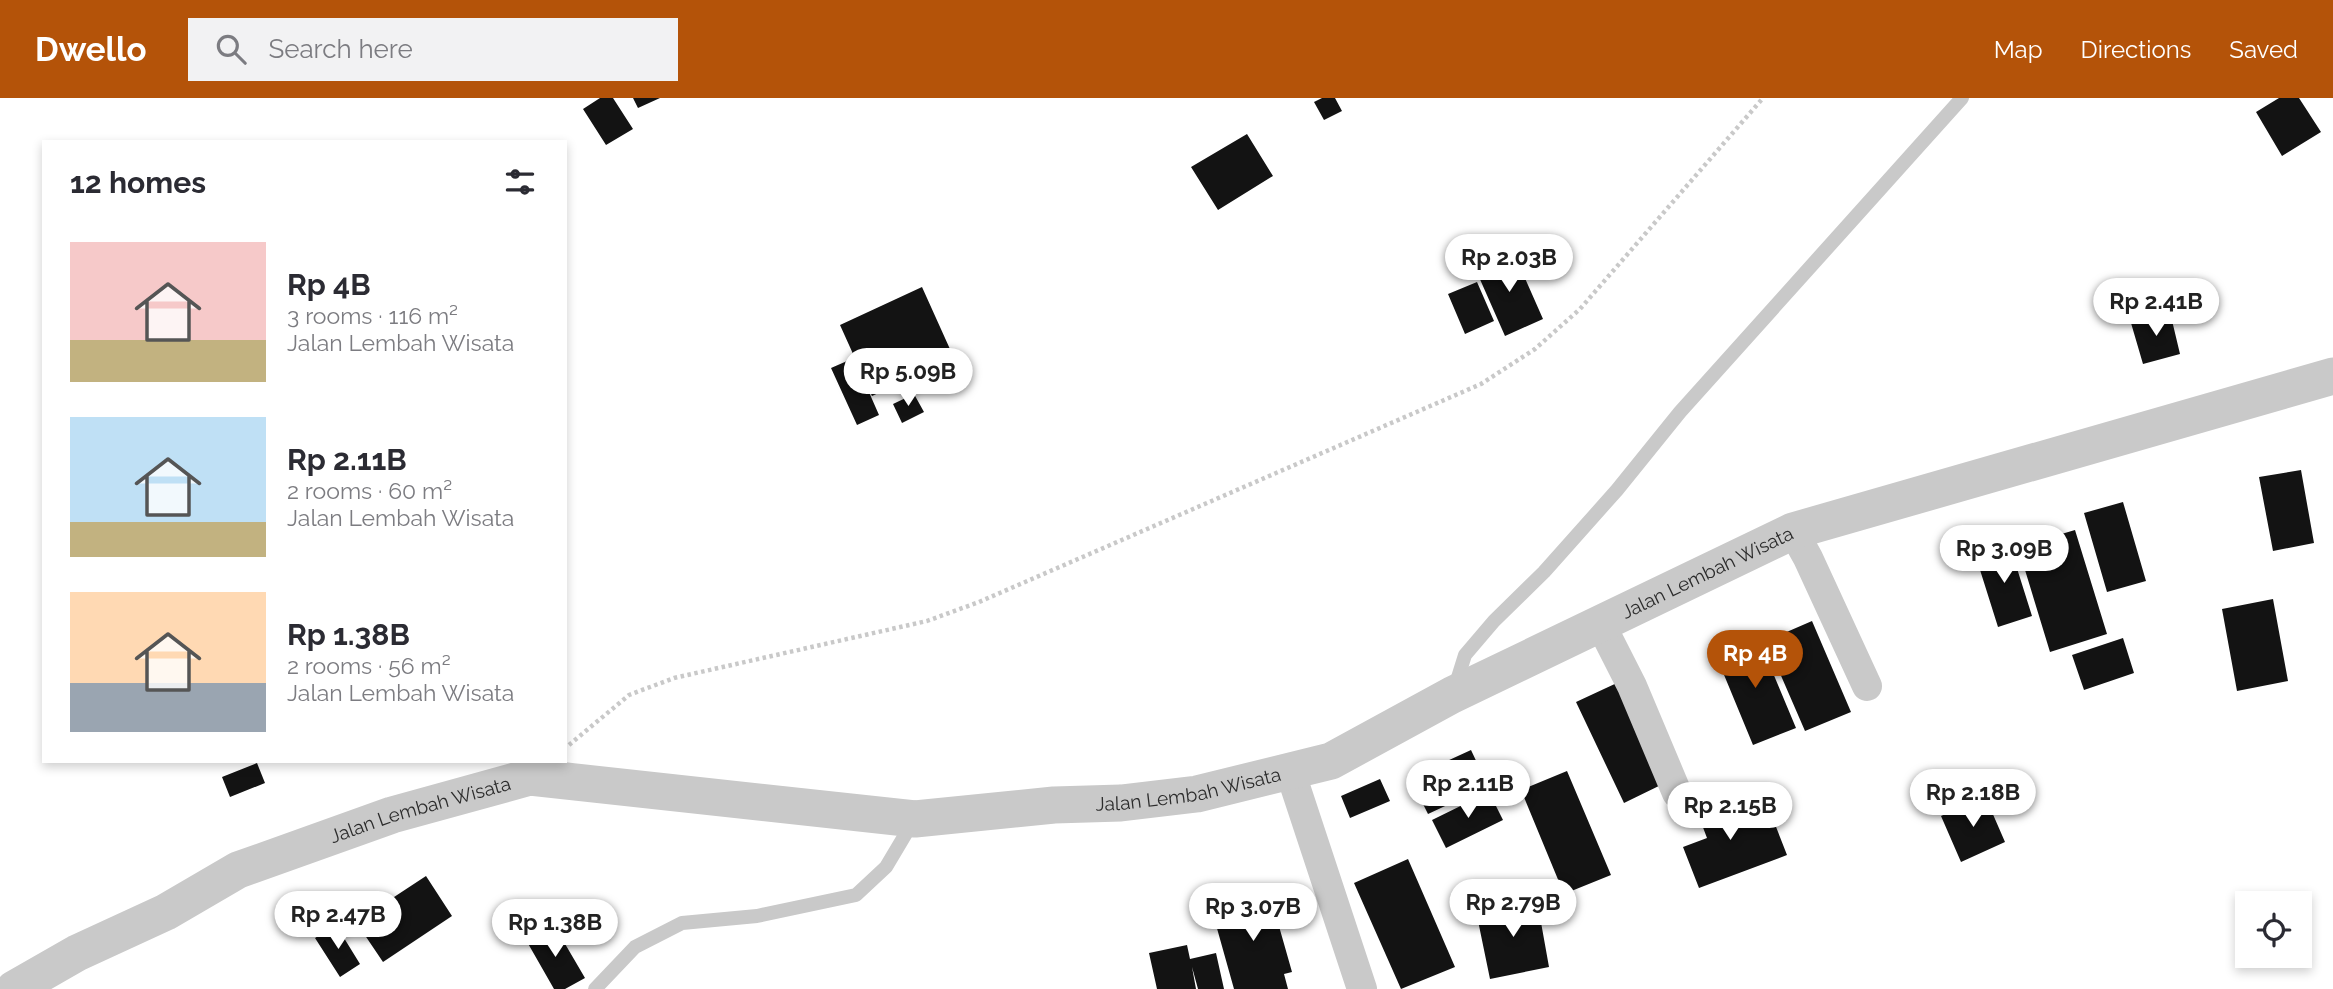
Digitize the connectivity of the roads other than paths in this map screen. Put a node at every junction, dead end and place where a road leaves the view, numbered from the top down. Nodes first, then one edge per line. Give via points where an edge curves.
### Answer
1 (1962, 98) edge
2 (2333, 376) edge
3 (1793, 531) junction
4 (1600, 623) junction
5 (1867, 687) dead end
6 (1452, 695) junction
7 (1290, 771) junction
8 (1677, 793) dead end
9 (915, 819) junction
10 (14, 989) edge
11 (595, 989) edge
12 (1363, 989) edge

1 - 6 lane via 1680,412 1544,572 1465,655
2 - 3 street, Jalan Lembah Wisata
3 - 4 street, Jalan Lembah Wisata
3 - 5 street
4 - 6 street, Jalan Lembah Wisata
4 - 8 street
6 - 7 street, Jalan Lembah Wisata via 1331,761
7 - 9 street, Jalan Lembah Wisata via 1197,794
7 - 12 street
9 - 10 street, Jalan Lembah Wisata via 530,776 392,815 238,870
9 - 11 lane via 886,867 856,895 757,916 681,923 635,947

